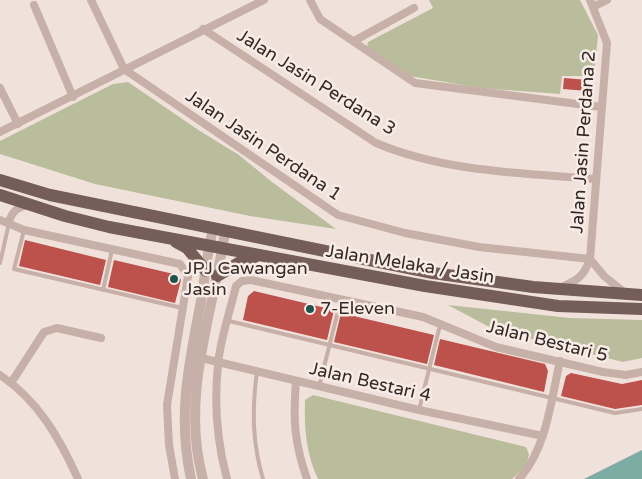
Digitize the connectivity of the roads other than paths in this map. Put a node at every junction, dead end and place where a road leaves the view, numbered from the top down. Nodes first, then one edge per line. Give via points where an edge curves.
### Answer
1 (92, 0) edge
2 (264, 0) edge
3 (310, 0) edge
4 (607, 0) edge
5 (592, 3) edge
6 (34, 5) dead end
7 (414, 8) dead end
8 (203, 29) junction
9 (354, 41) junction
10 (124, 70) junction
11 (0, 88) edge
12 (73, 97) junction
13 (601, 106) junction
14 (18, 124) junction
15 (0, 132) edge
16 (595, 179) junction
17 (0, 180) edge
18 (0, 195) edge
19 (30, 205) junction
20 (0, 220) edge
21 (9, 222) junction
22 (24, 230) junction
23 (219, 231) junction
24 (172, 239) junction
25 (2, 241) edge
26 (209, 246) junction
27 (2, 249) edge
28 (222, 249) junction
29 (112, 250) junction
30 (257, 256) junction
31 (590, 259) junction
32 (0, 260) edge
33 (212, 273) junction
34 (558, 289) junction
35 (103, 290) junction
36 (628, 295) junction
37 (642, 295) edge
38 (341, 299) junction
39 (182, 308) junction
40 (642, 309) edge
41 (228, 321) junction
42 (440, 324) junction
43 (101, 338) dead end
44 (330, 344) junction
45 (195, 357) junction
46 (560, 362) junction
47 (218, 364) junction
48 (430, 368) junction
49 (257, 371) junction
50 (642, 372) edge
51 (0, 375) edge
52 (296, 381) junction
53 (11, 383) junction
54 (320, 387) junction
55 (551, 398) junction
56 (642, 409) edge
57 (419, 410) junction
58 (543, 436) junction
59 (78, 479) edge
60 (175, 479) edge
61 (191, 479) edge
62 (203, 479) edge
63 (227, 479) edge
64 (263, 479) edge
65 (307, 479) edge
66 (519, 479) edge

1 - 10 street
2 - 8 street
3 - 9 street via 320,19
4 - 5 street
5 - 13 street, Jalan Jasin Perdana 2 via 607,43
6 - 12 street
7 - 9 street
8 - 10 street
8 - 16 street, Jalan Jasin Perdana 3 via 376,143 398,152 471,168
9 - 13 street via 415,82
10 - 12 street
10 - 31 street, Jalan Jasin Perdana 1 via 338,215 405,233 479,247
11 - 14 street
12 - 14 street
13 - 16 street, Jalan Jasin Perdana 2
14 - 15 street
16 - 31 street, Jalan Jasin Perdana 2
17 - 23 main road, Jalan Melaka / Jasin via 50,196
18 - 19 main road, Jalan Melaka / Jasin
19 - 21 street via 18,208 11,214
19 - 24 main road, Jalan Melaka / Jasin via 65,216
20 - 21 street
21 - 22 street
21 - 25 lane
22 - 29 street
22 - 35 lane via 14,269
23 - 26 street
23 - 28 street
23 - 34 main road, Jalan Melaka / Jasin via 433,273
24 - 26 main road, Jalan Melaka / Jasin
24 - 33 main road via 187,248
25 - 27 lane
26 - 28 main road, Jalan Melaka / Jasin
26 - 33 street
27 - 32 lane
28 - 30 main road, Jalan Melaka / Jasin
28 - 33 street
29 - 35 lane
29 - 39 street via 180,264 188,276
30 - 33 main road
30 - 40 main road, Jalan Melaka / Jasin via 558,306
31 - 34 street via 585,274
31 - 36 street via 604,276
33 - 45 street
34 - 36 main road, Jalan Melaka / Jasin
35 - 39 lane
36 - 37 main road, Jalan Melaka / Jasin
38 - 41 street, Jalan Bestari 5 via 251,280 242,281 236,286
38 - 42 street, Jalan Bestari 5 via 423,317
38 - 44 lane
39 - 60 street via 167,406
41 - 44 lane
41 - 47 street, Jalan Bestari 5
42 - 46 street, Jalan Bestari 5 via 496,348
42 - 48 lane
43 - 53 street via 57,328 44,332
44 - 48 lane
44 - 54 lane
45 - 47 street, Jalan Bestari 4
45 - 61 street via 183,414 185,454
45 - 62 street via 195,438
46 - 50 street, Jalan Bestari 5 via 626,375
46 - 55 street
47 - 49 street, Jalan Bestari 4
47 - 63 street, Jalan Bestari 5 via 218,426
48 - 55 lane
48 - 57 lane
49 - 52 street, Jalan Bestari 4
49 - 64 lane via 253,427
51 - 53 street
52 - 54 street, Jalan Bestari 4
52 - 65 street via 293,419
53 - 59 street via 44,416 64,446
54 - 57 street, Jalan Bestari 4
55 - 56 lane via 616,413
55 - 58 street
57 - 58 street, Jalan Bestari 4
58 - 66 street via 528,469

